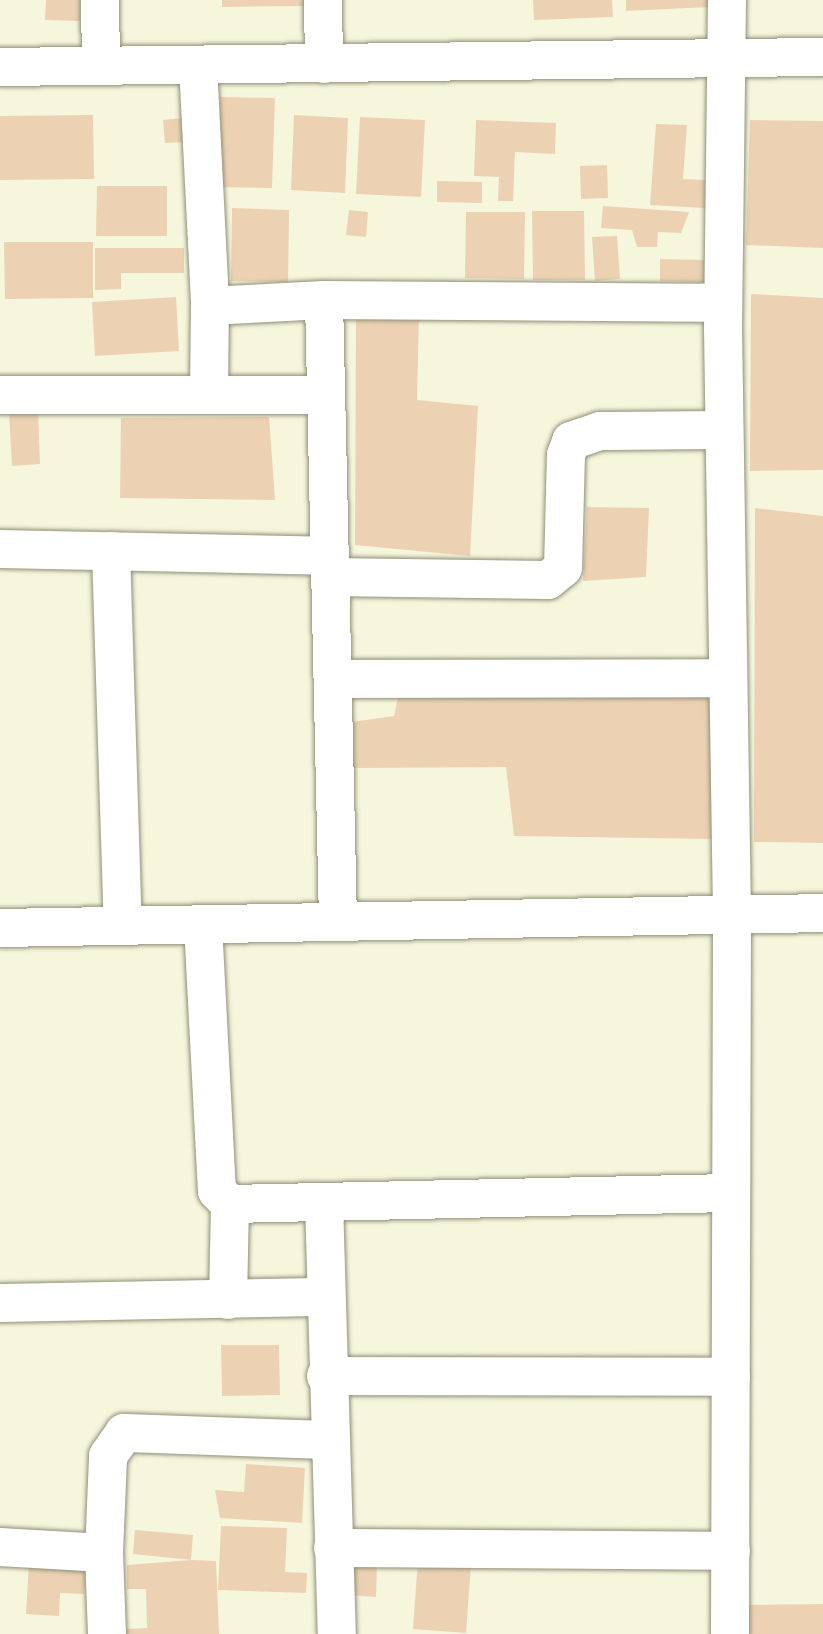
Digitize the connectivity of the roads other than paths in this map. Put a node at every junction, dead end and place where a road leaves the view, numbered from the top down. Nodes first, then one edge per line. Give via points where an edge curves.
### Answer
1 (100, 0) edge
2 (323, 0) edge
3 (727, 0) edge
4 (823, 57) edge
5 (727, 59) junction
6 (324, 64) junction
7 (198, 65) junction
8 (101, 66) junction
9 (0, 67) edge
10 (324, 300) junction
11 (723, 303) junction
12 (210, 306) junction
13 (0, 395) edge
14 (209, 395) junction
15 (326, 395) junction
16 (724, 430) junction
17 (0, 549) edge
18 (111, 551) junction
19 (330, 566) junction
20 (728, 678) junction
21 (333, 679) junction
22 (823, 913) edge
23 (732, 915) junction
24 (338, 922) junction
25 (203, 925) junction
26 (123, 926) junction
27 (0, 928) edge
28 (731, 1193) junction
29 (324, 1202) junction
30 (230, 1204) junction
31 (324, 1297) junction
32 (228, 1300) junction
33 (0, 1303) edge
34 (326, 1376) junction
35 (731, 1377) junction
36 (328, 1440) junction
37 (0, 1547) edge
38 (333, 1548) junction
39 (731, 1551) junction
40 (104, 1553) junction
41 (107, 1634) edge
42 (337, 1634) edge
43 (730, 1634) edge

1 - 8 street
2 - 6 street
3 - 5 street
4 - 5 street
5 - 6 street
5 - 11 street
6 - 7 street
7 - 8 street
7 - 12 street
8 - 9 street
10 - 11 street
10 - 12 street
10 - 15 street
11 - 16 street
12 - 14 street
13 - 14 street
14 - 15 street
15 - 19 street
16 - 19 street via 600,431 571,441 566,455 563,568 548,580
16 - 20 street
17 - 18 street
18 - 19 street
18 - 26 street
19 - 21 street
20 - 21 street
20 - 23 street
21 - 24 street
22 - 23 street
23 - 24 street
23 - 28 street
24 - 25 street
25 - 26 street
25 - 30 street via 217,1191
26 - 27 street
28 - 29 street
28 - 35 street
29 - 30 street
29 - 31 street
30 - 32 street
31 - 32 street
31 - 34 street
32 - 33 street
34 - 35 street
34 - 36 street
35 - 39 street
36 - 38 street
36 - 40 street via 124,1433 108,1456
37 - 40 street
38 - 39 street
38 - 42 street
39 - 43 street
40 - 41 street

